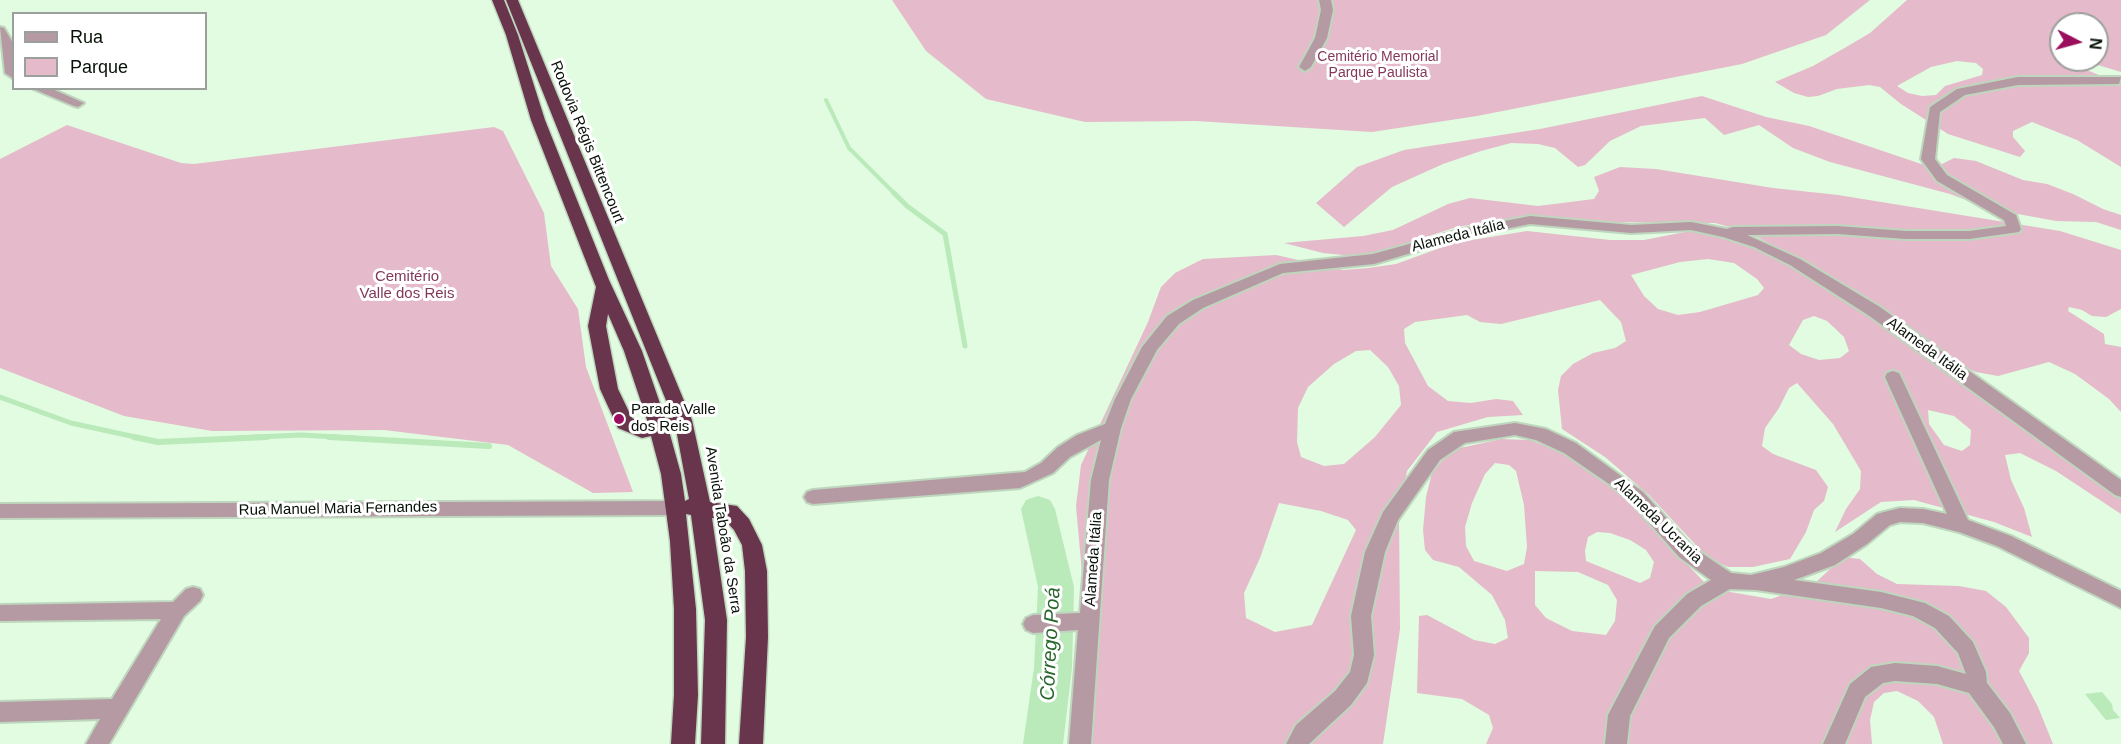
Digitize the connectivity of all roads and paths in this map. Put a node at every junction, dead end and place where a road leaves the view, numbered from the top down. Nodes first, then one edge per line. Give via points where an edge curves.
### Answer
1 (498, 0) edge
2 (512, 0) edge
3 (1325, 0) edge
4 (0, 30) edge
5 (1305, 67) dead end
6 (12, 74) edge
7 (2119, 80) dead end
8 (43, 90) edge
9 (78, 102) dead end
10 (1720, 231) junction
11 (603, 283) junction
12 (631, 297) joint
13 (1893, 377) dead end
14 (683, 420) junction
15 (658, 427) junction
16 (1112, 428) junction
17 (2121, 490) edge
18 (813, 497) dead end
19 (700, 507) junction
20 (675, 508) junction
21 (0, 511) edge
22 (1961, 525) junction
23 (1727, 581) junction
24 (1751, 583) junction
25 (193, 595) dead end
26 (2121, 600) edge
27 (177, 610) junction
28 (0, 613) edge
29 (1080, 622) junction
30 (1033, 624) dead end
31 (1976, 686) junction
32 (116, 709) junction
33 (0, 712) edge
34 (97, 744) edge
35 (682, 744) edge
36 (713, 744) edge
37 (751, 744) edge
38 (1080, 744) edge
39 (1298, 744) edge
40 (1616, 744) edge
41 (1834, 744) edge
42 (2015, 744) edge

1 - 11 highway via 538,120
2 - 12 highway, Rodovia Régis Bittencourt
3 - 5 street via 1327,10 1321,38
4 - 6 street via 7,43
7 - 10 street via 2018,81 1961,92 1934,110 1928,159 1942,178 2012,218 2014,229 1969,235
8 - 9 street
10 - 16 street, Alameda Itália via 1691,226 1631,229 1530,220 1463,233 1374,259 1280,269 1242,283 1173,320 1150,347
10 - 17 street, Alameda Itália via 1795,262 1874,311
11 - 15 highway via 633,351
11 - 15 highway via 597,326 609,389 625,423 642,431
12 - 14 highway, Avenida Taboão da Serra
13 - 22 street
14 - 15 highway
14 - 19 highway, Avenida Taboão da Serra
15 - 20 highway via 671,474
16 - 18 street via 1083,440 1047,468 1020,481
16 - 29 street, Alameda Itália via 1100,480
19 - 20 highway
19 - 36 highway, Avenida Taboão da Serra via 716,620
19 - 37 highway via 730,512 752,545 756,637
20 - 21 street, Rua Manuel Maria Fernandes via 246,516
20 - 35 highway via 685,609
22 - 24 street via 1923,516 1884,519 1828,559
22 - 26 street via 2049,562
23 - 24 street
23 - 39 street, Alameda Ucrania via 1686,552 1637,497 1570,448 1515,429 1460,437 1434,455 1390,517 1375,552 1361,616 1364,655 1360,676 1343,698 1304,732
23 - 40 street via 1694,600 1662,632 1619,715
24 - 31 street via 1881,600 1917,609 1942,622 1966,648 1976,672
25 - 27 street
27 - 28 street
27 - 32 street
29 - 30 street
29 - 38 street, Alameda Itália
31 - 41 street via 1937,675 1878,674 1857,691
31 - 42 street
32 - 33 street
32 - 34 street

